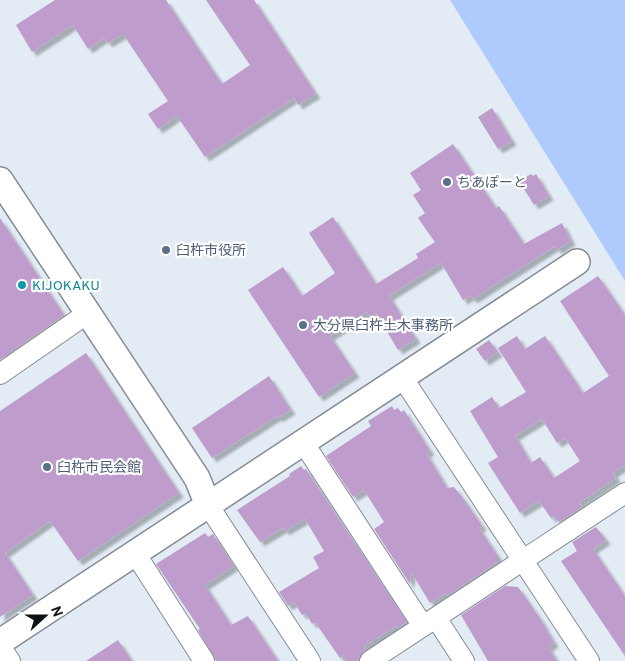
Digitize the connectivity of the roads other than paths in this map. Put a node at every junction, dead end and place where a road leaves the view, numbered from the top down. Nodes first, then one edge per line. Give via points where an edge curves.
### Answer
1 (0, 180) edge
2 (577, 262) dead end
3 (88, 313) junction
4 (0, 374) edge
5 (402, 377) junction
6 (303, 442) junction
7 (625, 493) edge
8 (208, 505) junction
9 (135, 553) junction
10 (523, 560) junction
11 (429, 622) junction
12 (0, 642) edge
13 (0, 646) edge
14 (10, 661) edge
15 (204, 661) edge
16 (310, 661) edge
17 (370, 661) edge
18 (464, 661) edge
19 (589, 661) edge

1 - 3 street
2 - 5 street
3 - 4 street
3 - 8 street via 197,478
5 - 6 street
5 - 10 street
6 - 8 street
6 - 11 street
7 - 10 street
8 - 9 street
8 - 16 street
9 - 12 street
9 - 15 street
10 - 11 street
10 - 19 street
11 - 17 street
11 - 18 street
13 - 14 street

